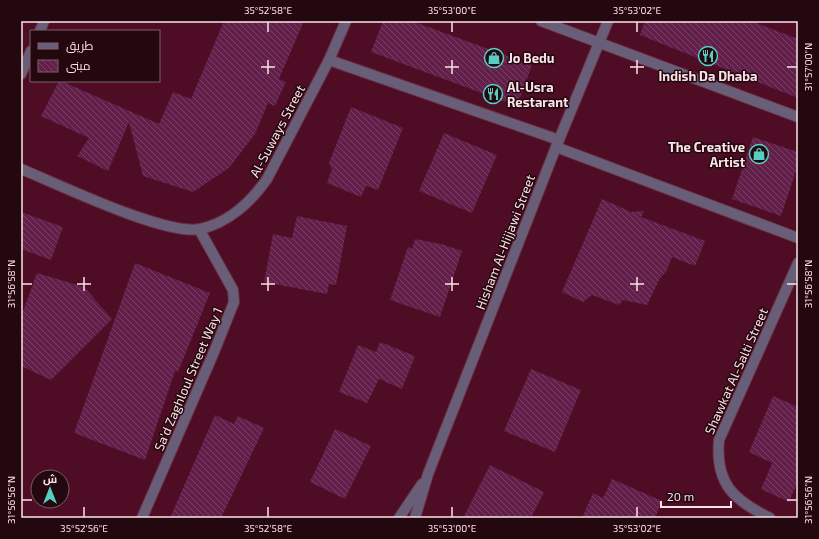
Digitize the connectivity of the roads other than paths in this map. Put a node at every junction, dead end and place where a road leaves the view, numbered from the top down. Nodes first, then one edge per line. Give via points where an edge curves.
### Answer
1 (346, 21) edge
2 (541, 21) edge
3 (608, 21) edge
4 (599, 43) junction
5 (30, 53) edge
6 (329, 60) junction
7 (21, 74) edge
8 (798, 117) edge
9 (557, 143) junction
10 (21, 169) edge
11 (199, 229) junction
12 (798, 238) edge
13 (798, 263) edge
14 (428, 474) junction
15 (142, 518) edge
16 (399, 518) edge
17 (415, 518) edge
18 (770, 518) edge

1 - 6 street, Al-Suways Street
2 - 4 street
3 - 4 street, Hisham Al-Hijjawi Street
4 - 8 street
4 - 9 street, Hisham Al-Hijjawi Street
5 - 7 street
6 - 9 street
6 - 11 street, Al-Suways Street via 258,192 242,208 222,221
9 - 12 street
9 - 14 street, Hisham Al-Hijjawi Street
10 - 11 street, Al-Suways Street via 140,218 185,229
11 - 15 street, Sa'd Zaghloul Street Way 1 via 233,290 234,302
13 - 18 street, Shawkat Al-Salti Street via 718,440 718,467 728,487 739,500
14 - 16 street, Hisham Al-Hijjawi Street
14 - 17 street, Hisham Al-Hijjawi Street

